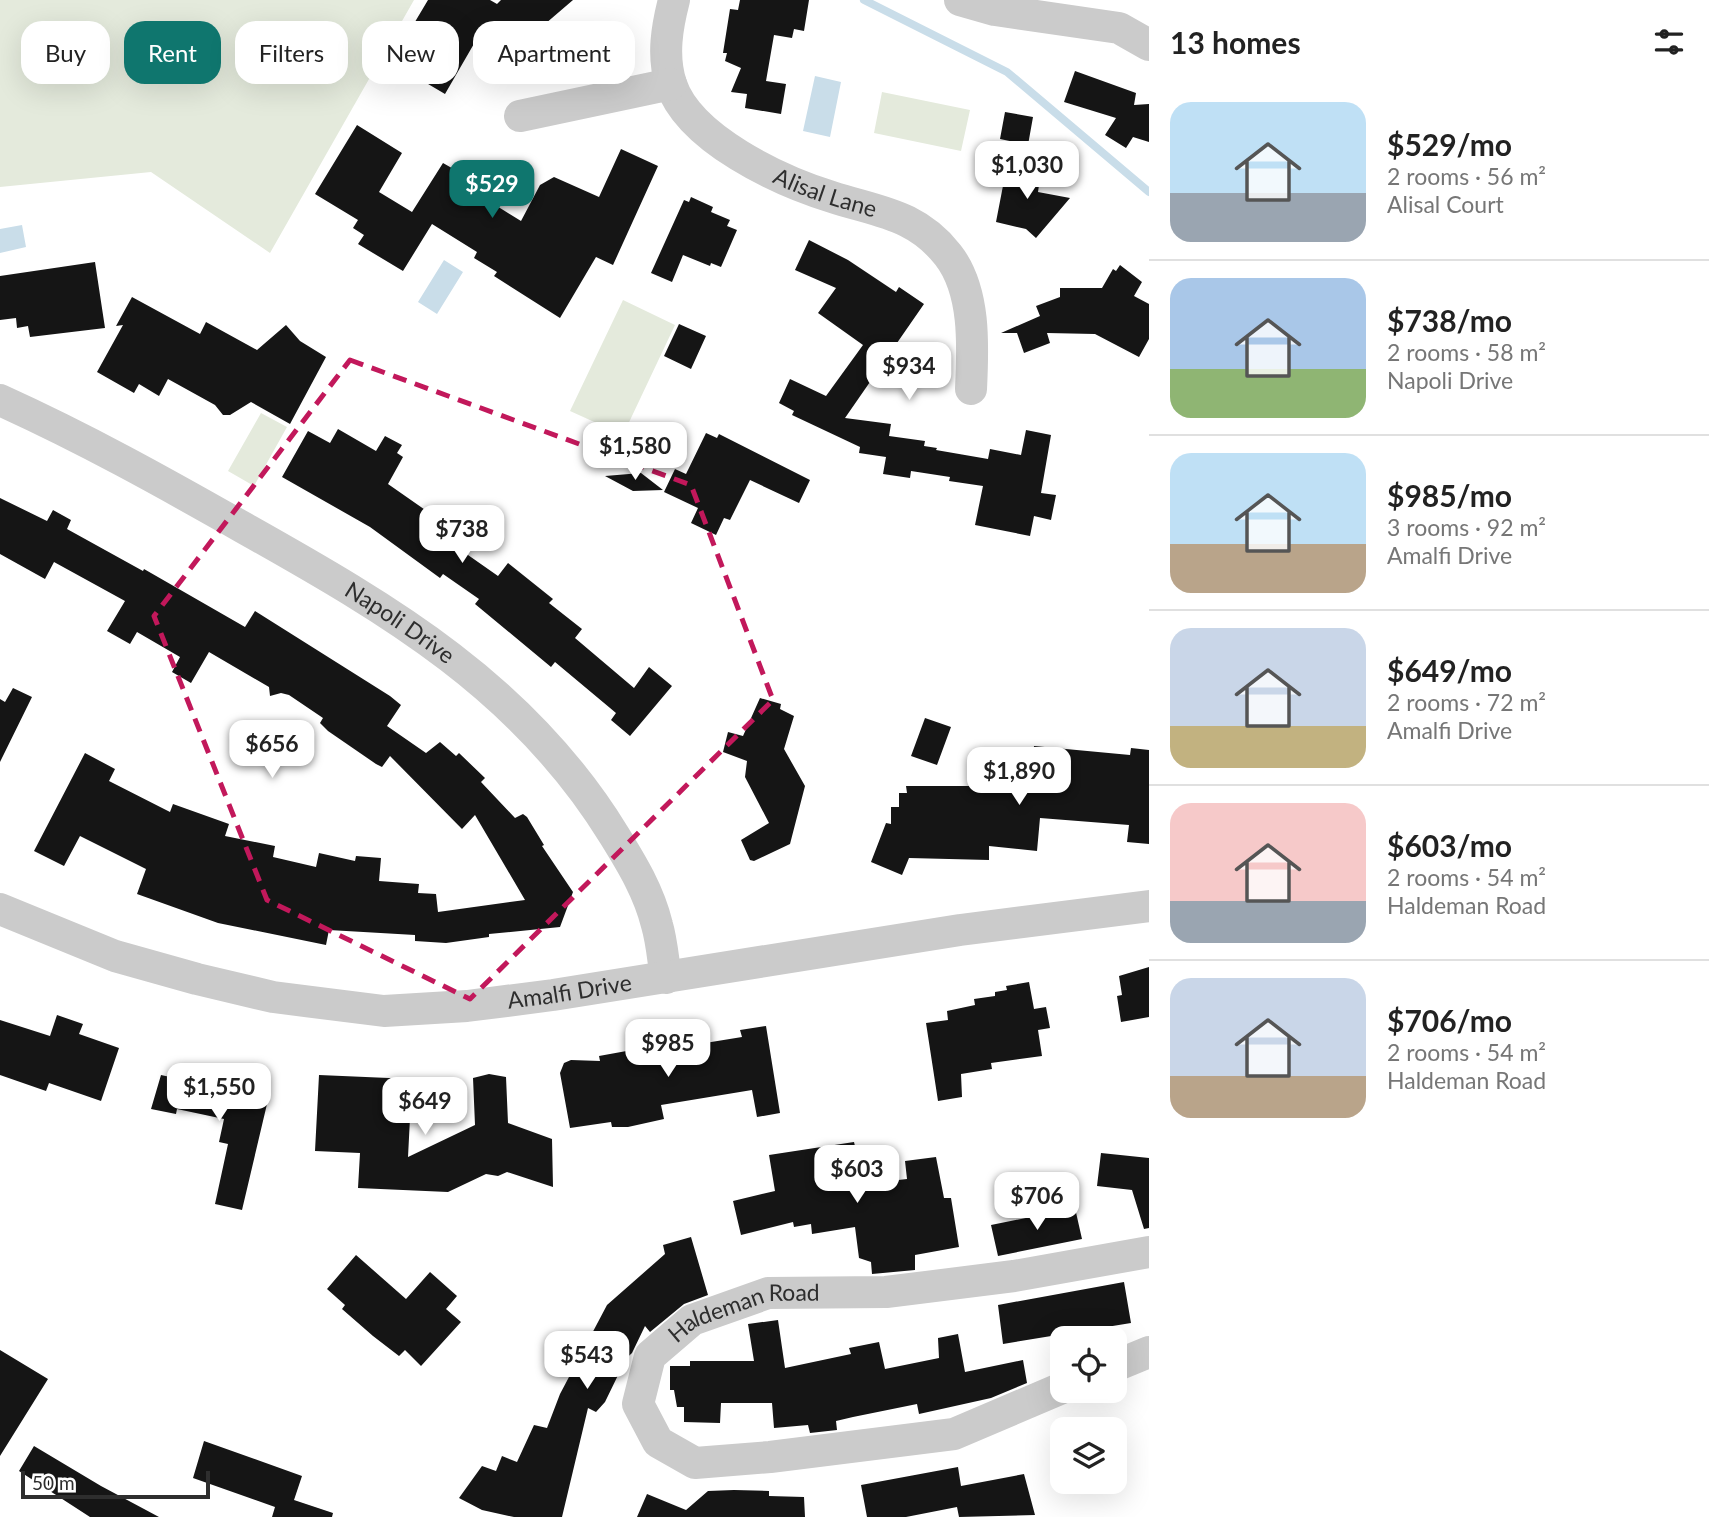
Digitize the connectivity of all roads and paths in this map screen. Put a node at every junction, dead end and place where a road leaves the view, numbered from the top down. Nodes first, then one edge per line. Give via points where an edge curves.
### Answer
1 (674, 0) edge
2 (960, 0) edge
3 (1095, 0) edge
4 (1119, 28) junction
5 (1149, 45) edge
6 (671, 84) junction
7 (520, 116) dead end
8 (971, 389) dead end
9 (0, 400) edge
10 (1149, 906) edge
11 (0, 909) edge
12 (666, 978) junction
13 (1149, 1252) edge
14 (1149, 1352) edge
15 (1127, 1361) edge
16 (1050, 1393) edge

1 - 6 street, Alisal Lane via 665,33
2 - 4 street via 995,10
3 - 4 street
4 - 5 street
6 - 7 street
6 - 8 street, Alisal Lane via 717,143 819,192 894,213 925,232 949,256 963,284 973,339
9 - 12 street, Napoli Drive via 90,441 284,550 449,653 557,757 596,806 639,875 657,925
10 - 12 street, Amalfi Drive via 960,930
11 - 12 street, Amalfi Drive via 115,956 197,979 273,996 384,1011 467,1006
13 - 16 street, Haldeman Road via 886,1292 768,1293 692,1320 650,1356 638,1404 658,1442 695,1463 954,1434
14 - 15 street

